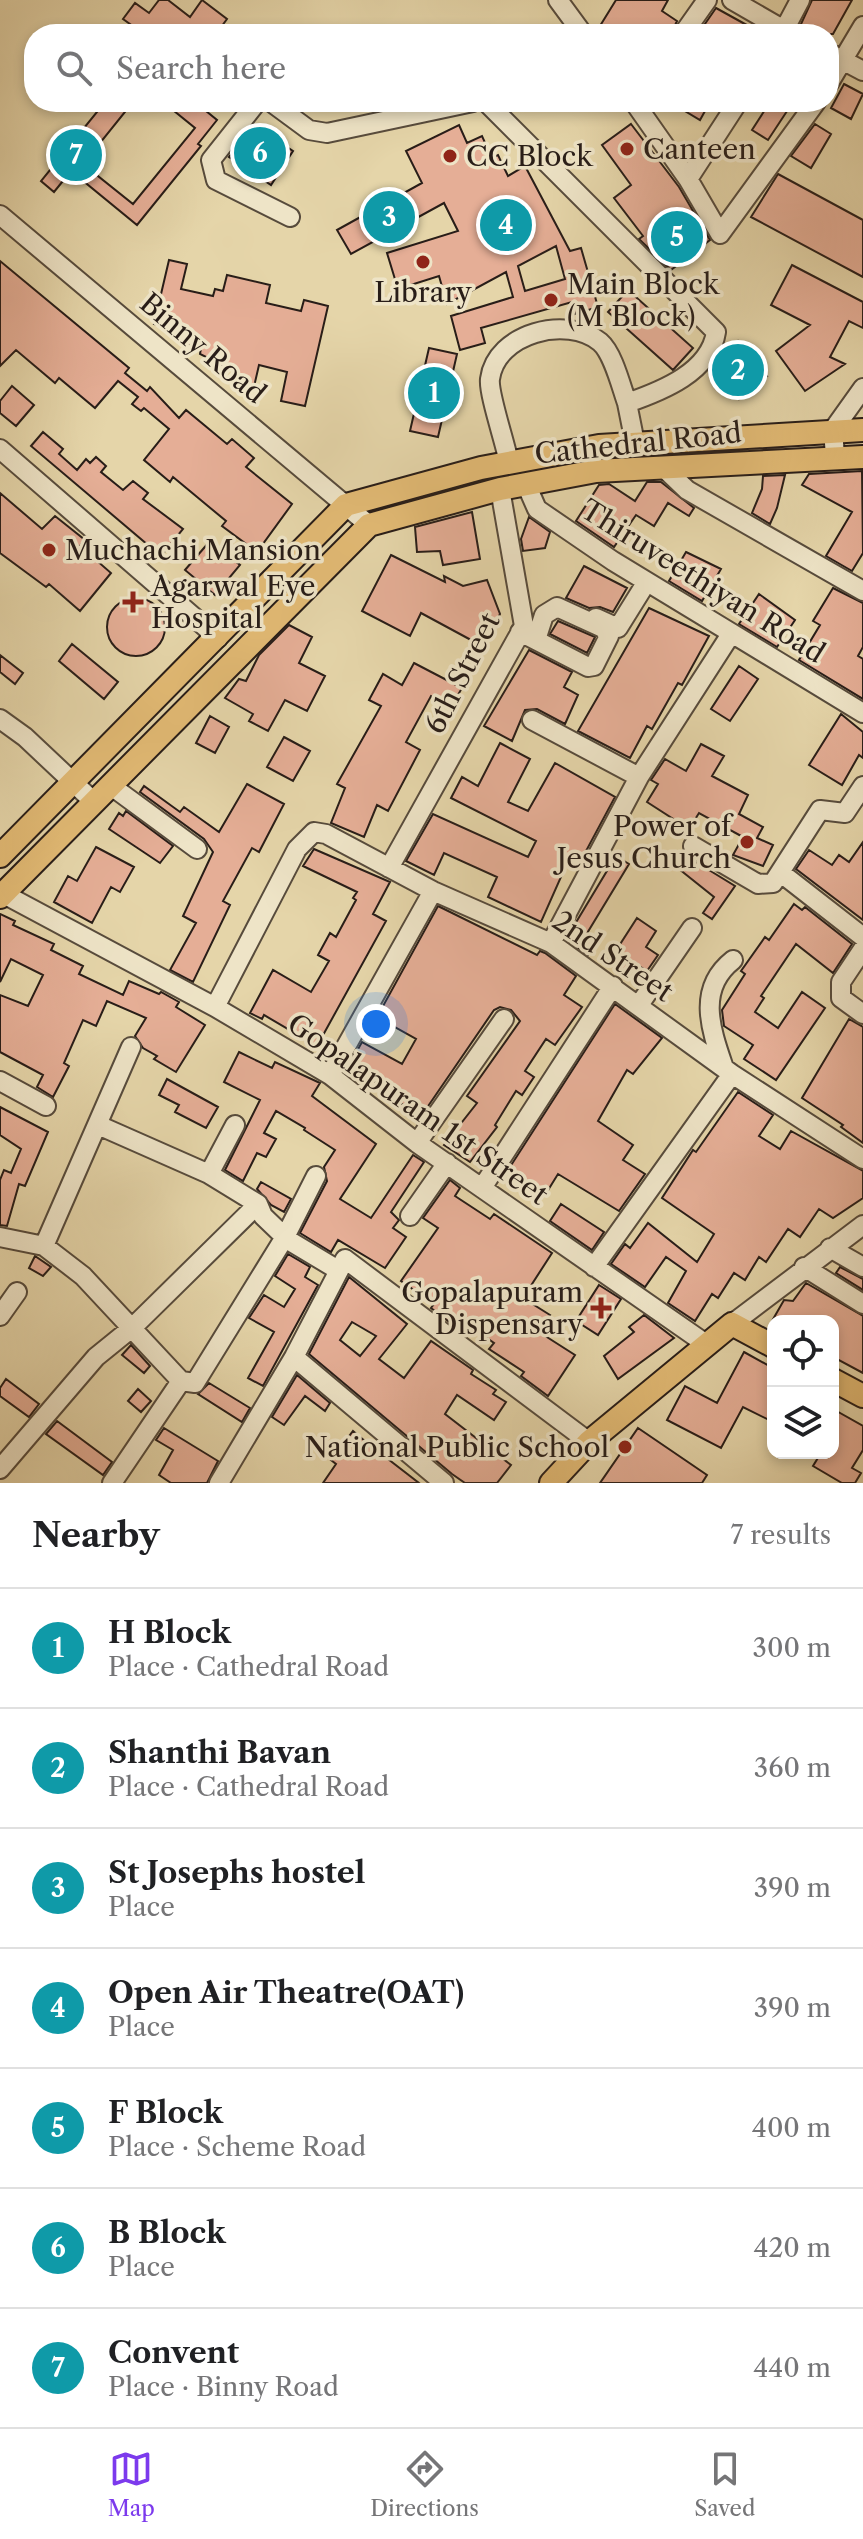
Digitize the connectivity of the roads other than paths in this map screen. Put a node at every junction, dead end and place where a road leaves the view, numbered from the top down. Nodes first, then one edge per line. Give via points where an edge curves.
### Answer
1 (558, 0) edge
2 (707, 0) edge
3 (732, 0) edge
4 (800, 0) edge
5 (576, 24) edge
6 (690, 24) edge
7 (771, 24) edge
8 (790, 24) edge
9 (863, 26) edge
10 (839, 55) edge
11 (839, 58) edge
12 (863, 71) edge
13 (249, 112) edge
14 (285, 112) edge
15 (426, 112) edge
16 (496, 112) edge
17 (642, 112) edge
18 (732, 112) edge
19 (809, 112) edge
20 (688, 179) junction
21 (0, 215) edge
22 (290, 217) dead end
23 (863, 388) edge
24 (627, 403) junction
25 (833, 430) junction
26 (863, 430) edge
27 (635, 443) junction
28 (0, 449) edge
29 (835, 456) junction
30 (863, 457) edge
31 (509, 463) junction
32 (663, 467) junction
33 (526, 484) junction
34 (500, 489) junction
35 (346, 505) junction
36 (369, 525) junction
37 (646, 583) junction
38 (863, 591) edge
39 (566, 603) dead end
40 (731, 634) junction
41 (218, 638) junction
42 (863, 713) edge
43 (0, 719) edge
44 (532, 720) dead end
45 (639, 777) junction
46 (75, 784) junction
47 (110, 785) junction
48 (863, 786) edge
49 (93, 801) junction
50 (693, 846) dead end
51 (197, 849) dead end
52 (0, 856) edge
53 (389, 868) junction
54 (781, 873) junction
55 (433, 891) junction
56 (1, 895) edge
57 (692, 928) dead end
58 (863, 937) edge
59 (551, 943) junction
60 (863, 949) edge
61 (733, 960) dead end
62 (613, 986) junction
63 (639, 1005) junction
64 (215, 1007) junction
65 (863, 1014) edge
66 (504, 1019) dead end
67 (131, 1047) dead end
68 (728, 1071) junction
69 (330, 1075) junction
70 (0, 1081) edge
71 (46, 1106) dead end
72 (98, 1125) junction
73 (235, 1125) dead end
74 (417, 1143) junction
75 (863, 1159) edge
76 (447, 1163) junction
77 (209, 1174) junction
78 (316, 1176) dead end
79 (482, 1188) junction
80 (258, 1204) junction
81 (410, 1216) dead end
82 (863, 1225) edge
83 (0, 1237) edge
84 (285, 1237) junction
85 (44, 1246) junction
86 (830, 1248) junction
87 (594, 1267) junction
88 (804, 1267) junction
89 (863, 1267) edge
90 (338, 1270) junction
91 (17, 1292) dead end
92 (863, 1304) edge
93 (0, 1316) edge
94 (732, 1324) junction
95 (133, 1327) junction
96 (767, 1343) edge
97 (706, 1344) junction
98 (294, 1357) junction
99 (181, 1381) junction
100 (839, 1383) edge
101 (863, 1396) edge
102 (589, 1442) junction
103 (0, 1469) edge
104 (561, 1479) edge
105 (112, 1483) edge
106 (219, 1483) edge
107 (444, 1483) edge

1 - 5 street
2 - 6 street
3 - 7 street
4 - 8 street
9 - 10 street
11 - 12 street
13 - 22 street via 211,160 212,174
14 - 15 street via 309,130 327,133
16 - 24 street via 716,332 714,347 688,375
17 - 20 street
18 - 20 street
19 - 20 street via 720,234
21 - 35 street, Binny Road
23 - 25 street
24 - 27 street
24 - 31 street via 602,344 583,332 561,328 516,342 502,354 490,379
25 - 26 main road, Cathedral Road
25 - 27 main road, Cathedral Road
25 - 29 street
27 - 31 main road, Cathedral Road
28 - 41 street
29 - 30 main road, Cathedral Road
29 - 32 main road, Cathedral Road
31 - 35 main road, Cathedral Road
32 - 33 main road, Cathedral Road via 596,471
32 - 38 street via 687,490
33 - 34 main road, Cathedral Road
33 - 37 street, Thiruveethiyan Road via 537,509
34 - 36 main road, Cathedral Road
34 - 53 street, 6th Street via 528,636
35 - 36 street, Binny Road
35 - 41 main road
36 - 47 main road, Cathedral Road
37 - 39 street via 618,628
37 - 40 street, Thiruveethiyan Road
40 - 42 street, Thiruveethiyan Road
40 - 45 street
41 - 46 main road
43 - 46 street
44 - 45 street
45 - 59 street
46 - 49 street
46 - 52 main road
47 - 49 main road, Cathedral Road
47 - 51 street
48 - 54 street via 845,813 820,810
49 - 56 main road, Cathedral Road
50 - 54 street via 758,884 773,883
53 - 55 street, 2nd Street
53 - 64 street, 2nd Street via 314,832 297,849
54 - 58 street
55 - 59 street, 2nd Street
55 - 69 street
56 - 64 street, Gopalapuram 1st Street
57 - 63 street
59 - 62 street, 2nd Street
60 - 65 street via 841,982 841,998
61 - 68 street via 720,970 707,1008
62 - 63 street, 2nd Street
62 - 79 street
63 - 68 street, 2nd Street
64 - 69 street, Gopalapuram 1st Street
66 - 74 street
67 - 72 street
68 - 75 street, 2nd Street
68 - 87 street
69 - 74 street, Gopalapuram 1st Street
70 - 71 street
72 - 77 street
72 - 85 street
73 - 77 street
74 - 76 street, Gopalapuram 1st Street
76 - 79 street, Gopalapuram 1st Street
76 - 81 street
77 - 80 street
78 - 84 street
79 - 87 street, Gopalapuram 1st Street
80 - 84 street
80 - 95 street
82 - 86 street
83 - 85 street
84 - 90 street
84 - 99 street via 195,1383
85 - 95 street via 83,1276
86 - 88 street
86 - 89 street
87 - 97 street, Gopalapuram 1st Street
88 - 92 street
88 - 94 street
90 - 98 street
90 - 102 street via 345,1259
91 - 93 street
94 - 96 main road
94 - 97 main road
95 - 99 street
95 - 103 street via 96,1357
97 - 102 main road
98 - 106 street
98 - 107 street
99 - 105 street
100 - 101 main road
102 - 104 main road

